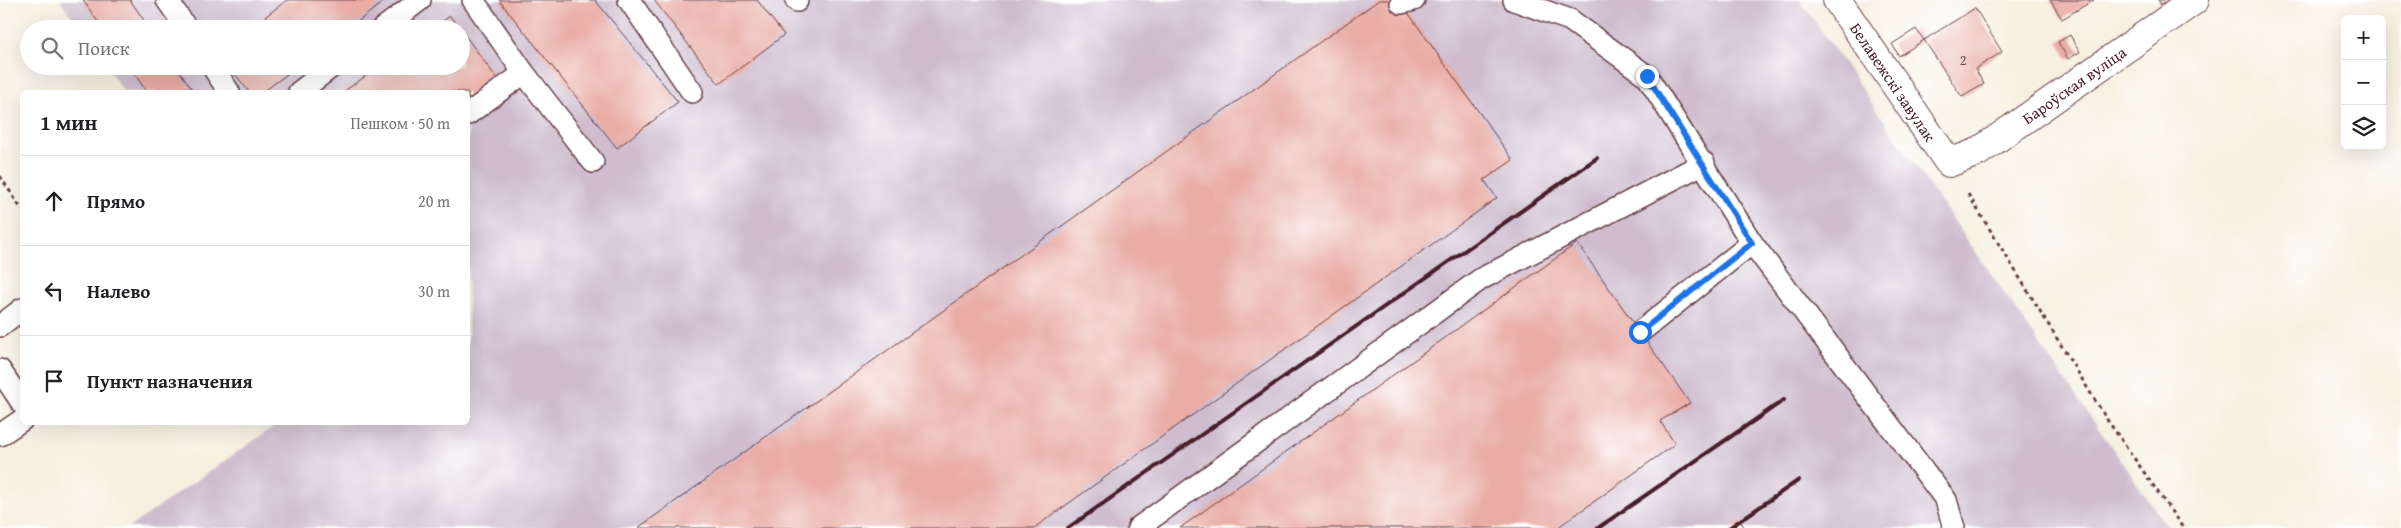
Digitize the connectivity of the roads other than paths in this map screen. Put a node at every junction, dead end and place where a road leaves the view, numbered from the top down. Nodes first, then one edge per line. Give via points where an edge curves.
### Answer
1 (168, 0) edge
2 (420, 0) edge
3 (473, 0) edge
4 (629, 0) edge
5 (1514, 0) edge
6 (1837, 0) edge
7 (2195, 0) edge
8 (181, 20) edge
9 (394, 20) edge
10 (524, 73) junction
11 (218, 75) edge
12 (321, 75) edge
13 (228, 90) edge
14 (302, 90) edge
15 (692, 92) dead end
16 (470, 113) edge
17 (593, 162) dead end
18 (1704, 163) junction
19 (1949, 164) joint
20 (1752, 243) junction
21 (20, 310) edge
22 (0, 326) edge
23 (1640, 332) dead end
24 (0, 370) edge
25 (20, 400) edge
26 (20, 421) edge
27 (0, 435) edge
28 (1138, 528) edge
29 (1954, 528) edge

1 - 8 lane
2 - 9 lane
3 - 10 lane
4 - 15 lane
5 - 18 lane via 1570,20 1647,76
6 - 19 street, Белавежскі завулак
7 - 19 street, Бароўская вуліца via 1978,152
10 - 16 lane
10 - 17 lane
11 - 13 lane
12 - 14 lane
18 - 20 lane
18 - 28 lane via 1481,279
20 - 23 lane
20 - 29 lane via 1946,500
21 - 22 lane
24 - 25 lane
26 - 27 lane

